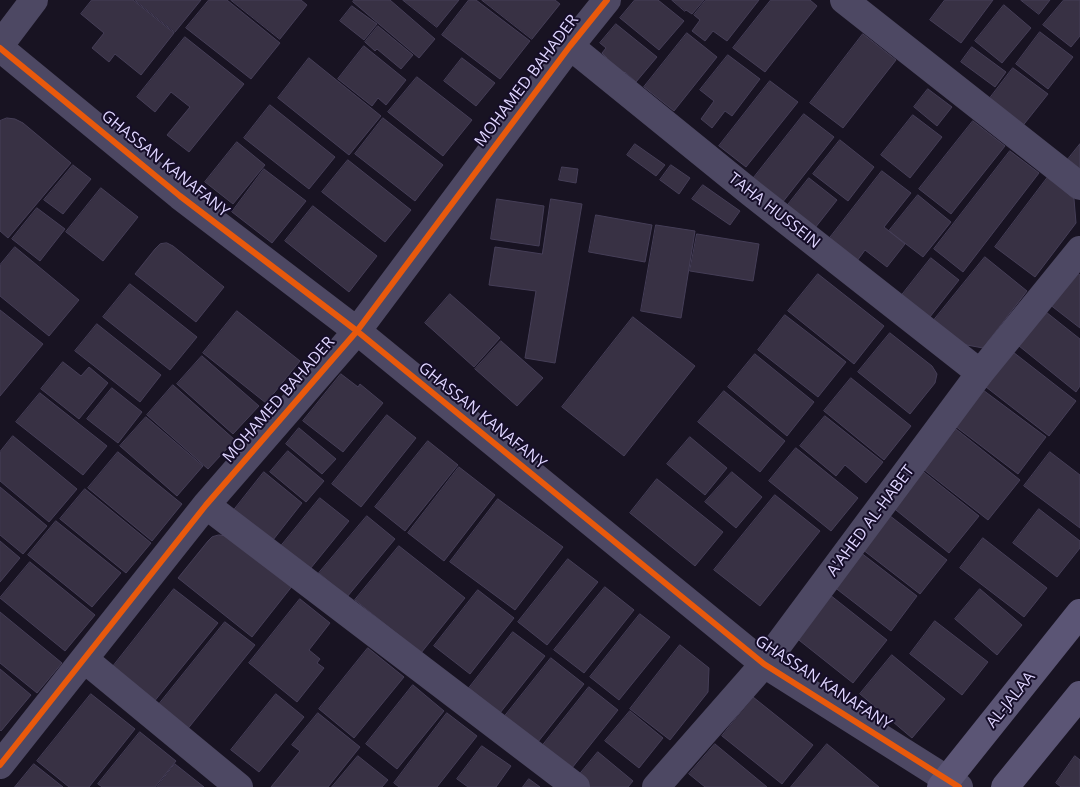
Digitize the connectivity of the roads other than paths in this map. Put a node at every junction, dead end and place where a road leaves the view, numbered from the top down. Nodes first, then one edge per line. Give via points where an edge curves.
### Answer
1 (34, 0) edge
2 (607, 0) edge
3 (844, 0) edge
4 (570, 46) junction
5 (0, 47) edge
6 (1080, 186) edge
7 (1080, 250) edge
8 (357, 331) junction
9 (980, 373) junction
10 (206, 505) junction
11 (1080, 613) edge
12 (84, 660) junction
13 (764, 664) junction
14 (1080, 695) edge
15 (0, 765) edge
16 (949, 784) edge
17 (239, 787) edge
18 (576, 787) edge
19 (656, 787) edge
20 (1005, 787) edge

1 - 5 street
2 - 4 street, MOHAMED BAHADER
3 - 6 street
4 - 8 street, MOHAMED BAHADER
4 - 9 street, TAHA HUSSEIN
5 - 8 street, GHASSAN KANAFANY via 180,196
7 - 9 street, A'AHED AL-HABET
8 - 10 street, MOHAMED BAHADER
8 - 13 street, GHASSAN KANAFANY
9 - 13 street, A'AHED AL-HABET
10 - 12 street, MOHAMED BAHADER
10 - 18 street
11 - 16 main road, AL-JALAA
12 - 15 street, MOHAMED BAHADER
12 - 17 street
13 - 16 street, GHASSAN KANAFANY
13 - 19 street, A'AHED AL-HABET
14 - 20 main road

